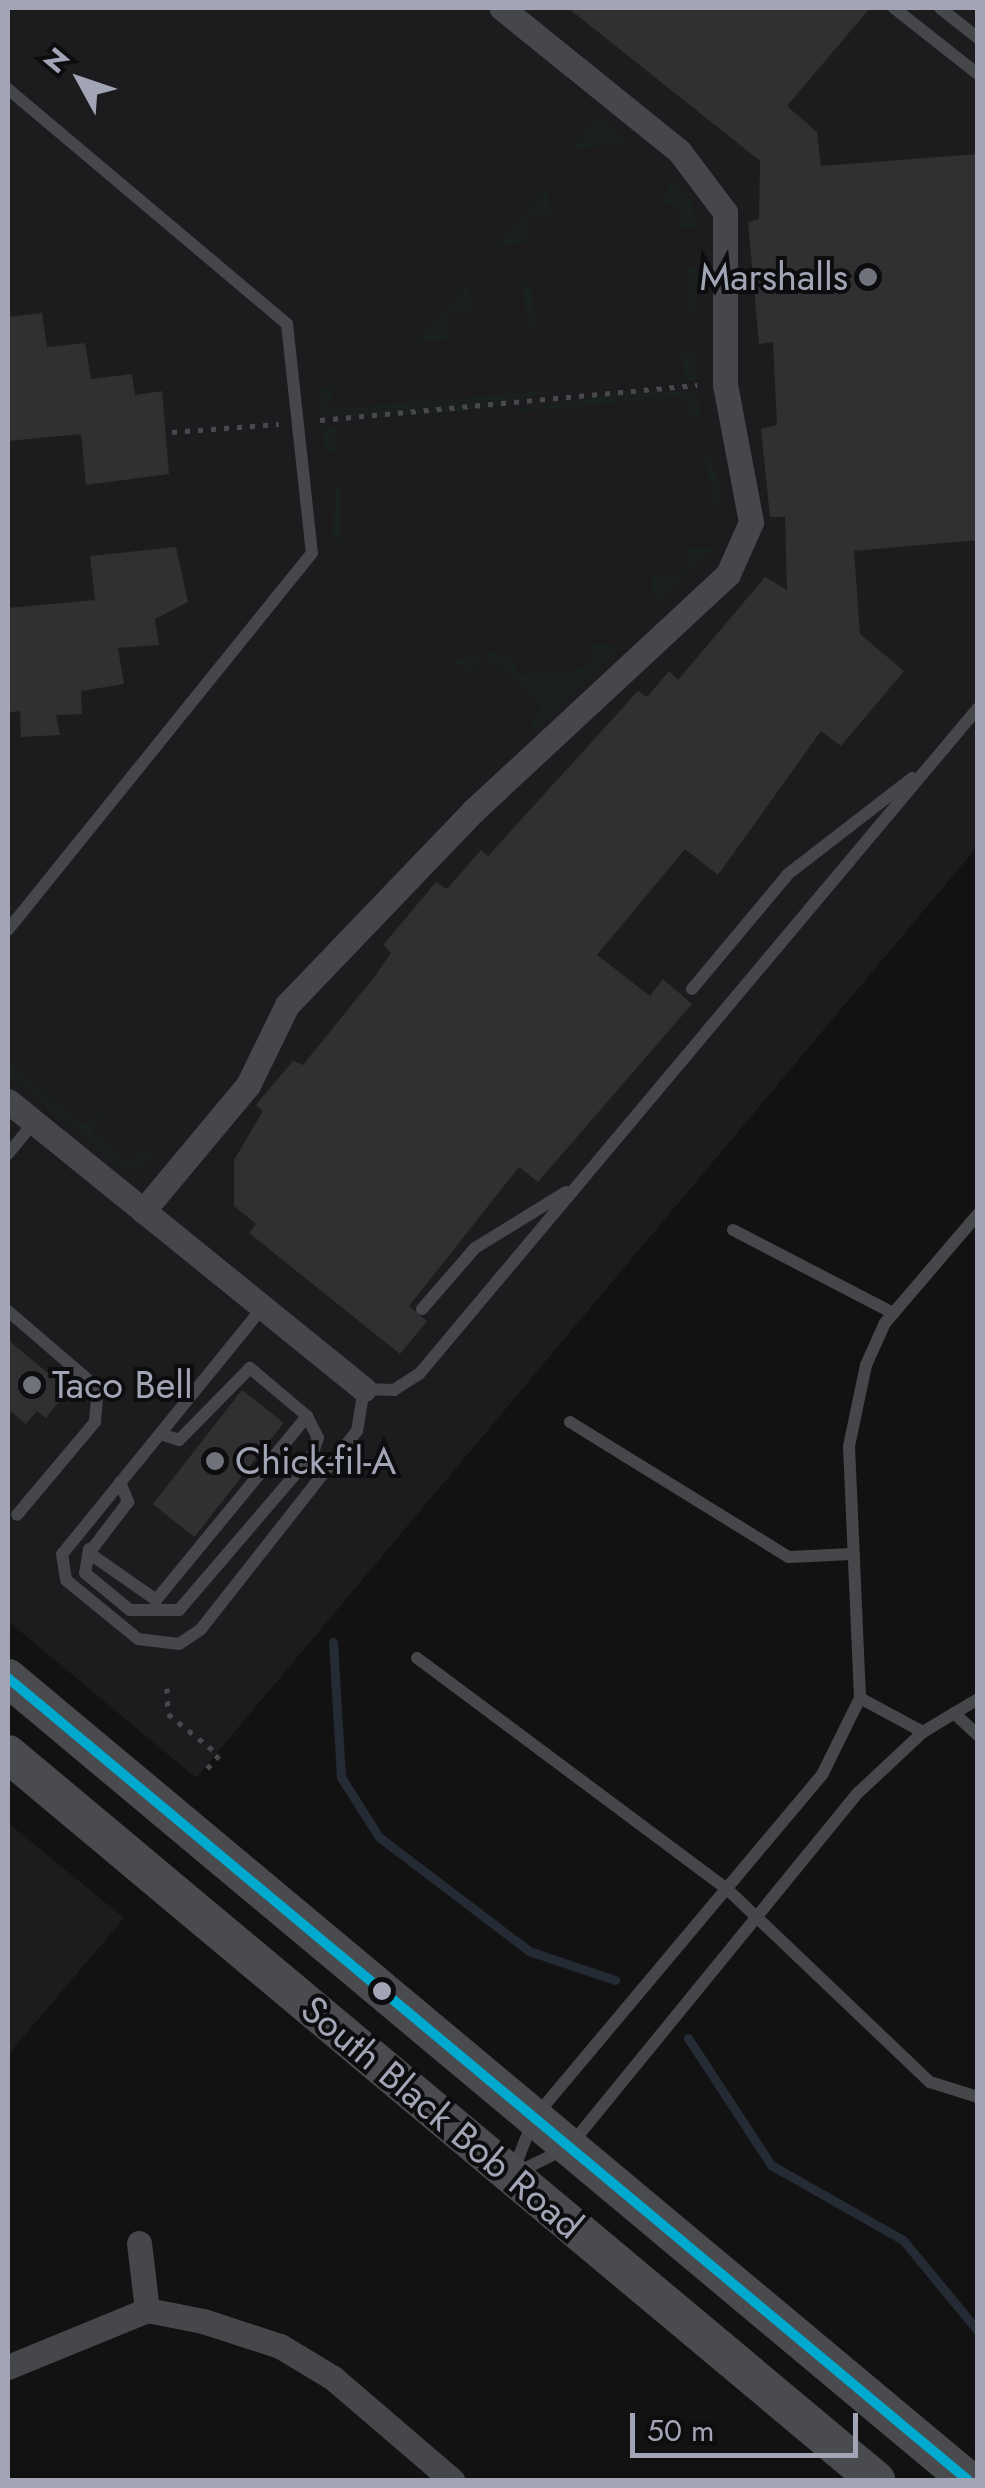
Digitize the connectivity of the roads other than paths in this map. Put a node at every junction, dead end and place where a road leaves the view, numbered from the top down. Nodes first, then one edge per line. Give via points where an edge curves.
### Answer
1 (502, 8) edge
2 (894, 8) edge
3 (940, 8) edge
4 (978, 38) edge
5 (978, 74) edge
6 (8, 90) edge
7 (978, 708) edge
8 (932, 763) junction
9 (8, 930) edge
10 (692, 989) dead end
11 (8, 1101) edge
12 (34, 1122) junction
13 (8, 1154) edge
14 (578, 1185) junction
15 (143, 1211) junction
16 (978, 1214) edge
17 (733, 1230) dead end
18 (263, 1308) junction
19 (422, 1309) dead end
20 (8, 1311) edge
21 (892, 1313) junction
22 (364, 1389) junction
23 (308, 1416) junction
24 (570, 1422) dead end
25 (160, 1434) junction
26 (120, 1482) junction
27 (17, 1515) dead end
28 (89, 1549) junction
29 (851, 1554) junction
30 (417, 1658) dead end
31 (8, 1678) edge
32 (860, 1698) junction
33 (978, 1699) edge
34 (954, 1714) junction
35 (923, 1732) junction
36 (978, 1736) edge
37 (8, 1754) edge
38 (726, 1888) junction
39 (757, 1916) junction
40 (978, 2096) edge
41 (534, 2118) junction
42 (569, 2147) junction
43 (512, 2176) junction
44 (139, 2243) dead end
45 (148, 2310) junction
46 (8, 2368) edge
47 (452, 2480) edge
48 (876, 2480) edge
49 (968, 2480) edge

1 - 15 street via 679,152 725,212 725,384 751,522 728,574 474,810 288,1006 248,1085
2 - 5 lane
3 - 4 lane
6 - 9 lane via 287,324 312,553
7 - 8 lane
8 - 10 lane via 788,874
8 - 14 lane
11 - 12 street
12 - 13 lane
12 - 15 street
14 - 19 lane via 475,1248
14 - 22 lane via 420,1373 394,1390
15 - 18 street
16 - 21 lane
17 - 21 lane
18 - 22 street
18 - 25 lane
20 - 27 lane via 86,1378 97,1398 95,1422
21 - 29 lane via 866,1365 849,1446
22 - 26 lane via 356,1431 179,1644 154,1644 116,1624 62,1568 62,1554
23 - 25 lane via 250,1368 178,1440
23 - 28 lane via 167,1596 137,1595
23 - 28 lane via 318,1438 312,1455 179,1610 130,1610 85,1572
24 - 29 lane via 789,1557
25 - 26 lane
26 - 28 lane via 128,1502
29 - 32 lane via 865,1655
30 - 38 lane
31 - 41 main road, South Black Bob Road
32 - 35 lane
32 - 38 lane via 822,1775
33 - 34 lane
34 - 35 lane
34 - 36 lane
35 - 39 lane via 858,1792
37 - 43 main road, South Black Bob Road
38 - 39 lane
38 - 41 lane
39 - 40 lane via 930,2082
39 - 42 lane
41 - 42 main road, South Black Bob Road
41 - 43 lane
42 - 43 lane
42 - 49 main road, South Black Bob Road
43 - 48 main road, South Black Bob Road
44 - 45 street
45 - 46 street
45 - 47 street via 280,2346 333,2378

